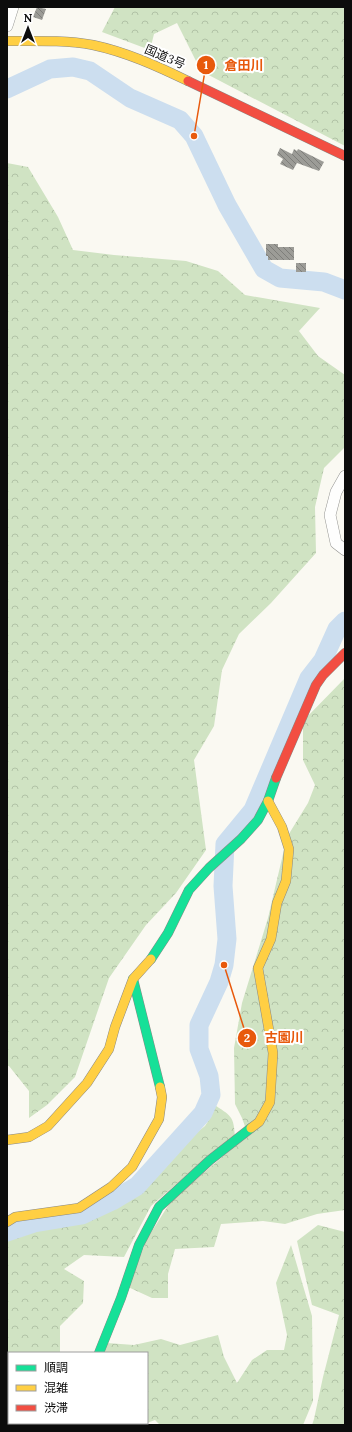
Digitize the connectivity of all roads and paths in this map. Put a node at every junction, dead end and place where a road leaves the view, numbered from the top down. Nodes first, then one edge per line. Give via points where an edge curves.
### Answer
1 (14, 7) edge
2 (7, 26) edge
3 (7, 41) edge
4 (345, 156) edge
5 (345, 476) edge
6 (345, 550) edge
7 (345, 653) edge
8 (268, 801) junction
9 (133, 979) junction
10 (7, 1140) edge
11 (7, 1222) edge
12 (98, 1352) edge

1 - 2 street
3 - 4 main road, 国道3号 via 85,44 148,62
5 - 6 street via 336,492 330,515 336,543
7 - 8 main road via 316,685
8 - 9 main road via 258,820 241,840 189,890 168,933 150,960
8 - 12 main road via 282,826 289,849 286,881 277,903 270,939 258,968 273,1053 270,1102 258,1122 210,1160 159,1207 138,1246 121,1298
9 - 10 main road via 109,1049 87,1083 48,1126 29,1137
9 - 11 main road via 162,1097 158,1119 132,1167 111,1187 79,1208 14,1217

